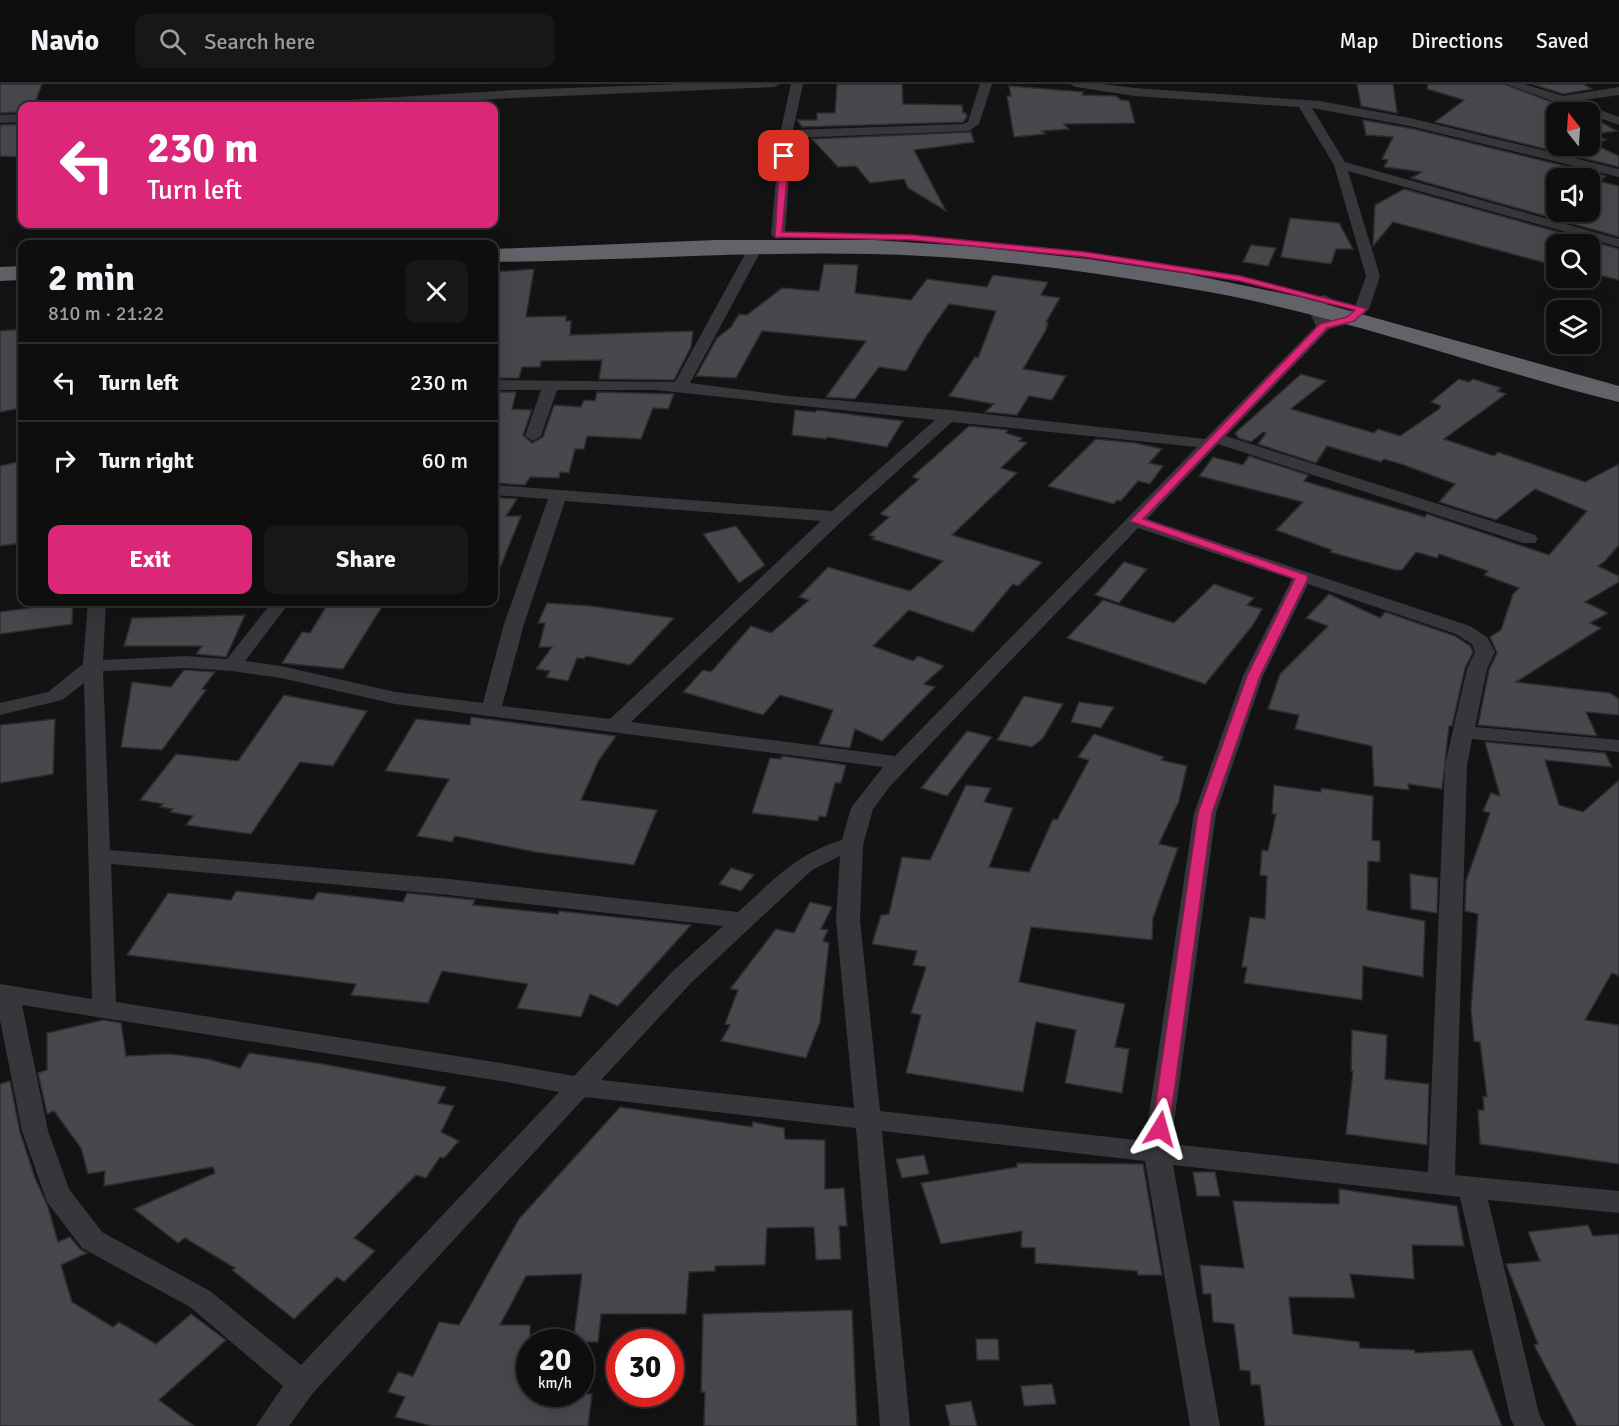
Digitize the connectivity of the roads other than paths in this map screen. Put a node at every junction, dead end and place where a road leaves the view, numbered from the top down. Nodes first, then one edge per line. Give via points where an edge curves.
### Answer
1 (774, 84) edge
2 (797, 84) edge
3 (986, 84) edge
4 (1076, 84) edge
5 (1512, 84) edge
6 (1619, 91) edge
7 (1561, 99) junction
8 (381, 102) edge
9 (1303, 103) junction
10 (18, 118) edge
11 (0, 119) edge
12 (1619, 121) edge
13 (786, 134) junction
14 (1340, 165) junction
15 (1619, 173) edge
16 (778, 235) junction
17 (1619, 243) edge
18 (498, 245) edge
19 (756, 247) junction
20 (498, 256) edge
21 (18, 264) edge
22 (0, 265) edge
23 (18, 273) edge
24 (0, 274) edge
25 (1321, 311) junction
26 (1356, 314) junction
27 (1619, 381) edge
28 (498, 385) edge
29 (551, 385) junction
30 (680, 387) junction
31 (1619, 394) edge
32 (950, 415) junction
33 (533, 435) dead end
34 (1212, 441) junction
35 (498, 490) edge
36 (558, 496) junction
37 (836, 517) junction
38 (1135, 521) junction
39 (1529, 539) dead end
40 (1302, 578) junction
41 (97, 606) edge
42 (278, 606) edge
43 (232, 665) junction
44 (93, 666) junction
45 (0, 709) edge
46 (491, 710) junction
47 (614, 727) junction
48 (1463, 732) junction
49 (1619, 746) edge
50 (900, 763) junction
51 (852, 845) junction
52 (99, 856) junction
53 (744, 921) junction
54 (4, 993) edge
55 (104, 1008) junction
56 (7, 1027) edge
57 (580, 1087) junction
58 (868, 1118) junction
59 (1157, 1152) junction
60 (1441, 1184) junction
61 (1471, 1188) junction
62 (1619, 1202) edge
63 (302, 1384) junction
64 (271, 1426) edge
65 (895, 1426) edge
66 (1205, 1426) edge
67 (1530, 1426) edge

1 - 8 street
2 - 13 street
3 - 13 street via 973,124 965,128
4 - 9 street via 1135,92
5 - 7 street
6 - 7 street
7 - 12 street
9 - 14 street
9 - 15 street via 1410,122
10 - 11 street
13 - 16 street
14 - 17 street
14 - 26 street via 1373,276
16 - 18 highway
16 - 25 highway via 912,238 1085,254 1188,269
19 - 20 highway
19 - 25 highway via 919,249 1088,266 1188,281
19 - 30 street
21 - 22 highway
23 - 24 highway
25 - 26 highway
25 - 34 street
26 - 27 highway
26 - 31 highway
28 - 29 street
29 - 30 street
29 - 33 street
30 - 32 street
32 - 34 street
32 - 37 street
34 - 38 street
34 - 39 street
35 - 36 street
36 - 37 street
36 - 46 street via 514,624
37 - 47 street
38 - 40 street
38 - 50 street
40 - 48 street via 1463,630 1480,641 1485,652 1477,669
40 - 59 street via 1254,676 1205,813
41 - 44 street
42 - 43 street
43 - 44 street via 186,662
43 - 46 street via 395,698
44 - 45 street via 55,696
44 - 52 street
46 - 47 street
47 - 50 street
48 - 49 street
48 - 60 street via 1456,765
50 - 51 street via 862,808
51 - 53 street via 825,853 804,866
51 - 58 street via 848,920
52 - 53 street via 449,887
52 - 55 street
53 - 57 street via 682,977
54 - 55 street
54 - 56 street
55 - 57 street
56 - 63 street via 35,1131 57,1194 92,1240 200,1299
57 - 58 street
57 - 63 street
58 - 59 street
58 - 65 street
59 - 60 street
59 - 66 street
60 - 61 street
61 - 62 street
61 - 67 street
63 - 64 street

